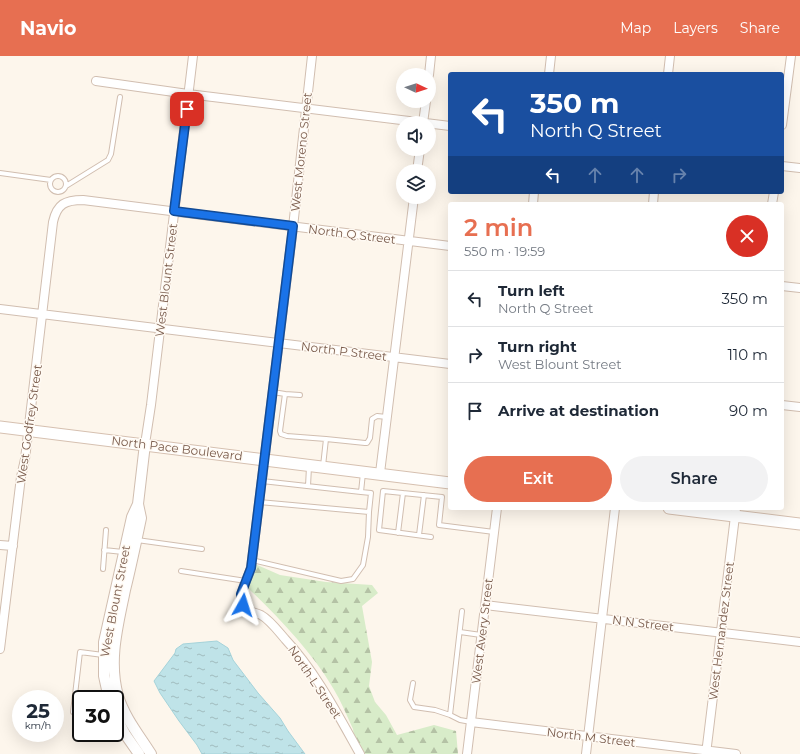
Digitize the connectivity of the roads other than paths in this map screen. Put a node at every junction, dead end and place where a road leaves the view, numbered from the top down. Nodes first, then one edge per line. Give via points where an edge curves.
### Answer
1 (193, 56) edge
2 (312, 56) edge
3 (431, 56) edge
4 (551, 56) edge
5 (670, 56) edge
6 (790, 56) edge
7 (430, 68) edge
8 (549, 72) edge
9 (668, 72) edge
10 (96, 81) dead end
11 (188, 94) junction
12 (120, 97) dead end
13 (306, 108) junction
14 (784, 108) edge
15 (396, 120) edge
16 (436, 124) edge
17 (448, 126) edge
18 (784, 166) edge
19 (800, 168) edge
20 (0, 173) edge
21 (51, 180) junction
22 (66, 186) junction
23 (61, 192) junction
24 (63, 203) junction
25 (413, 204) edge
26 (174, 211) junction
27 (293, 226) junction
28 (409, 241) junction
29 (448, 246) edge
30 (784, 286) edge
31 (800, 288) edge
32 (0, 309) edge
33 (42, 314) junction
34 (160, 329) junction
35 (278, 342) junction
36 (395, 357) junction
37 (448, 364) edge
38 (272, 392) junction
39 (285, 394) junction
40 (300, 395) dead end
41 (784, 405) edge
42 (800, 407) edge
43 (388, 418) junction
44 (0, 427) edge
45 (29, 430) junction
46 (326, 439) junction
47 (145, 444) junction
48 (264, 459) junction
49 (310, 464) junction
50 (322, 466) junction
51 (364, 471) junction
52 (380, 473) junction
53 (260, 481) junction
54 (448, 482) edge
55 (308, 486) junction
56 (361, 492) junction
57 (403, 493) junction
58 (424, 496) junction
59 (258, 502) junction
60 (138, 504) junction
61 (497, 510) edge
62 (615, 510) edge
63 (704, 510) edge
64 (369, 512) junction
65 (736, 512) edge
66 (800, 524) edge
67 (106, 530) dead end
68 (494, 532) junction
69 (398, 533) junction
70 (420, 535) junction
71 (431, 537) dead end
72 (136, 540) junction
73 (0, 545) edge
74 (13, 546) junction
75 (202, 549) dead end
76 (104, 550) junction
77 (124, 552) junction
78 (252, 560) junction
79 (102, 569) dead end
80 (181, 571) dead end
81 (246, 581) junction
82 (485, 605) junction
83 (116, 610) junction
84 (462, 611) dead end
85 (261, 616) joint
86 (602, 618) junction
87 (460, 632) junction
88 (722, 632) junction
89 (481, 635) junction
90 (800, 642) edge
91 (0, 648) edge
92 (108, 655) junction
93 (413, 683) dead end
94 (75, 690) edge
95 (107, 690) edge
96 (450, 715) junction
97 (471, 722) junction
98 (125, 725) junction
99 (588, 736) junction
100 (706, 752) edge
101 (139, 754) edge
102 (151, 754) edge
103 (360, 754) edge
104 (467, 754) edge
105 (586, 754) edge
106 (736, 754) edge

1 - 11 street, West Blount Street
2 - 13 street, West Moreno Street
3 - 7 street
4 - 8 street
5 - 9 street
6 - 14 street
10 - 11 street
11 - 13 street
11 - 26 street, West Blount Street
12 - 22 lane via 108,160
13 - 15 street
13 - 27 street, West Moreno Street
16 - 17 street
18 - 19 street
20 - 21 lane
21 - 22 lane via 55,176 61,176
21 - 23 lane via 51,190
22 - 23 lane
23 - 24 lane
24 - 26 street, North Q Street via 82,200
24 - 33 street, West Godfrey Street via 57,210 53,222
25 - 28 street
26 - 27 street, North Q Street
26 - 34 street, West Blount Street
27 - 28 street, North Q Street
27 - 35 street, West Moreno Street
28 - 29 street, North Q Street
28 - 36 street
30 - 31 street
32 - 33 street, North P Street
33 - 34 street, North P Street
33 - 45 street, West Godfrey Street
34 - 35 street, North P Street
34 - 47 street, West Blount Street
35 - 36 street, North P Street
35 - 38 street, West Moreno Street
36 - 37 street, North P Street
36 - 43 street
38 - 39 lane
38 - 48 street, West Moreno Street
39 - 40 lane
39 - 46 lane via 281,434
41 - 42 street
43 - 46 lane via 376,416 372,419 368,443
43 - 52 street
44 - 45 main road, North Pace Boulevard
45 - 47 main road, North Pace Boulevard
45 - 74 street, West Godfrey Street
46 - 50 lane
47 - 48 main road, North Pace Boulevard
47 - 60 street, West Blount Street
48 - 49 main road, North Pace Boulevard
48 - 53 street, West Moreno Street
49 - 50 main road, North Pace Boulevard
49 - 55 lane
50 - 51 main road, North Pace Boulevard
51 - 52 main road, North Pace Boulevard
51 - 56 lane
52 - 54 main road, North Pace Boulevard
53 - 55 lane
53 - 59 street, West Moreno Street
55 - 56 lane
56 - 64 lane via 371,493
57 - 58 lane
57 - 69 lane
57 - 69 lane via 383,491 379,530
58 - 68 lane via 442,498 439,525
58 - 70 lane
59 - 64 lane
59 - 78 street, West Moreno Street
60 - 72 street, West Blount Street via 141,518
60 - 77 street, West Blount Street via 132,517
61 - 68 street, West Avery Street
62 - 86 street
63 - 65 main road
64 - 78 lane via 363,565 353,579 341,582
65 - 66 main road
65 - 88 street, West Hernandez Street
67 - 76 lane
68 - 82 street, West Avery Street
69 - 70 lane
70 - 71 lane
72 - 75 lane
72 - 83 street, West Blount Street
73 - 74 street
74 - 91 street, West Godfrey Street
76 - 77 lane
76 - 79 lane
77 - 83 street, West Blount Street
78 - 81 street, West Moreno Street
80 - 81 lane
81 - 85 street, West Moreno Street via 241,597 243,605 248,611
82 - 86 street, N N Street
82 - 89 street, West Avery Street
83 - 92 street, West Blount Street
84 - 87 lane
85 - 103 street, North L Street via 299,655 327,696
86 - 88 street, N N Street
86 - 99 street
87 - 89 lane
87 - 96 lane
88 - 90 street, N N Street
88 - 100 street, West Hernandez Street
89 - 97 street, West Avery Street
92 - 94 lane via 80,652
92 - 95 street, West Blount Street via 104,676
92 - 98 street, West Blount Street via 124,710
93 - 96 lane via 410,700 414,707
96 - 97 lane
97 - 99 street, North M Street
97 - 104 street, West Avery Street
98 - 101 street, West Blount Street
98 - 102 street, West Blount Street
99 - 100 street, North M Street
99 - 105 street
100 - 106 street, North M Street

